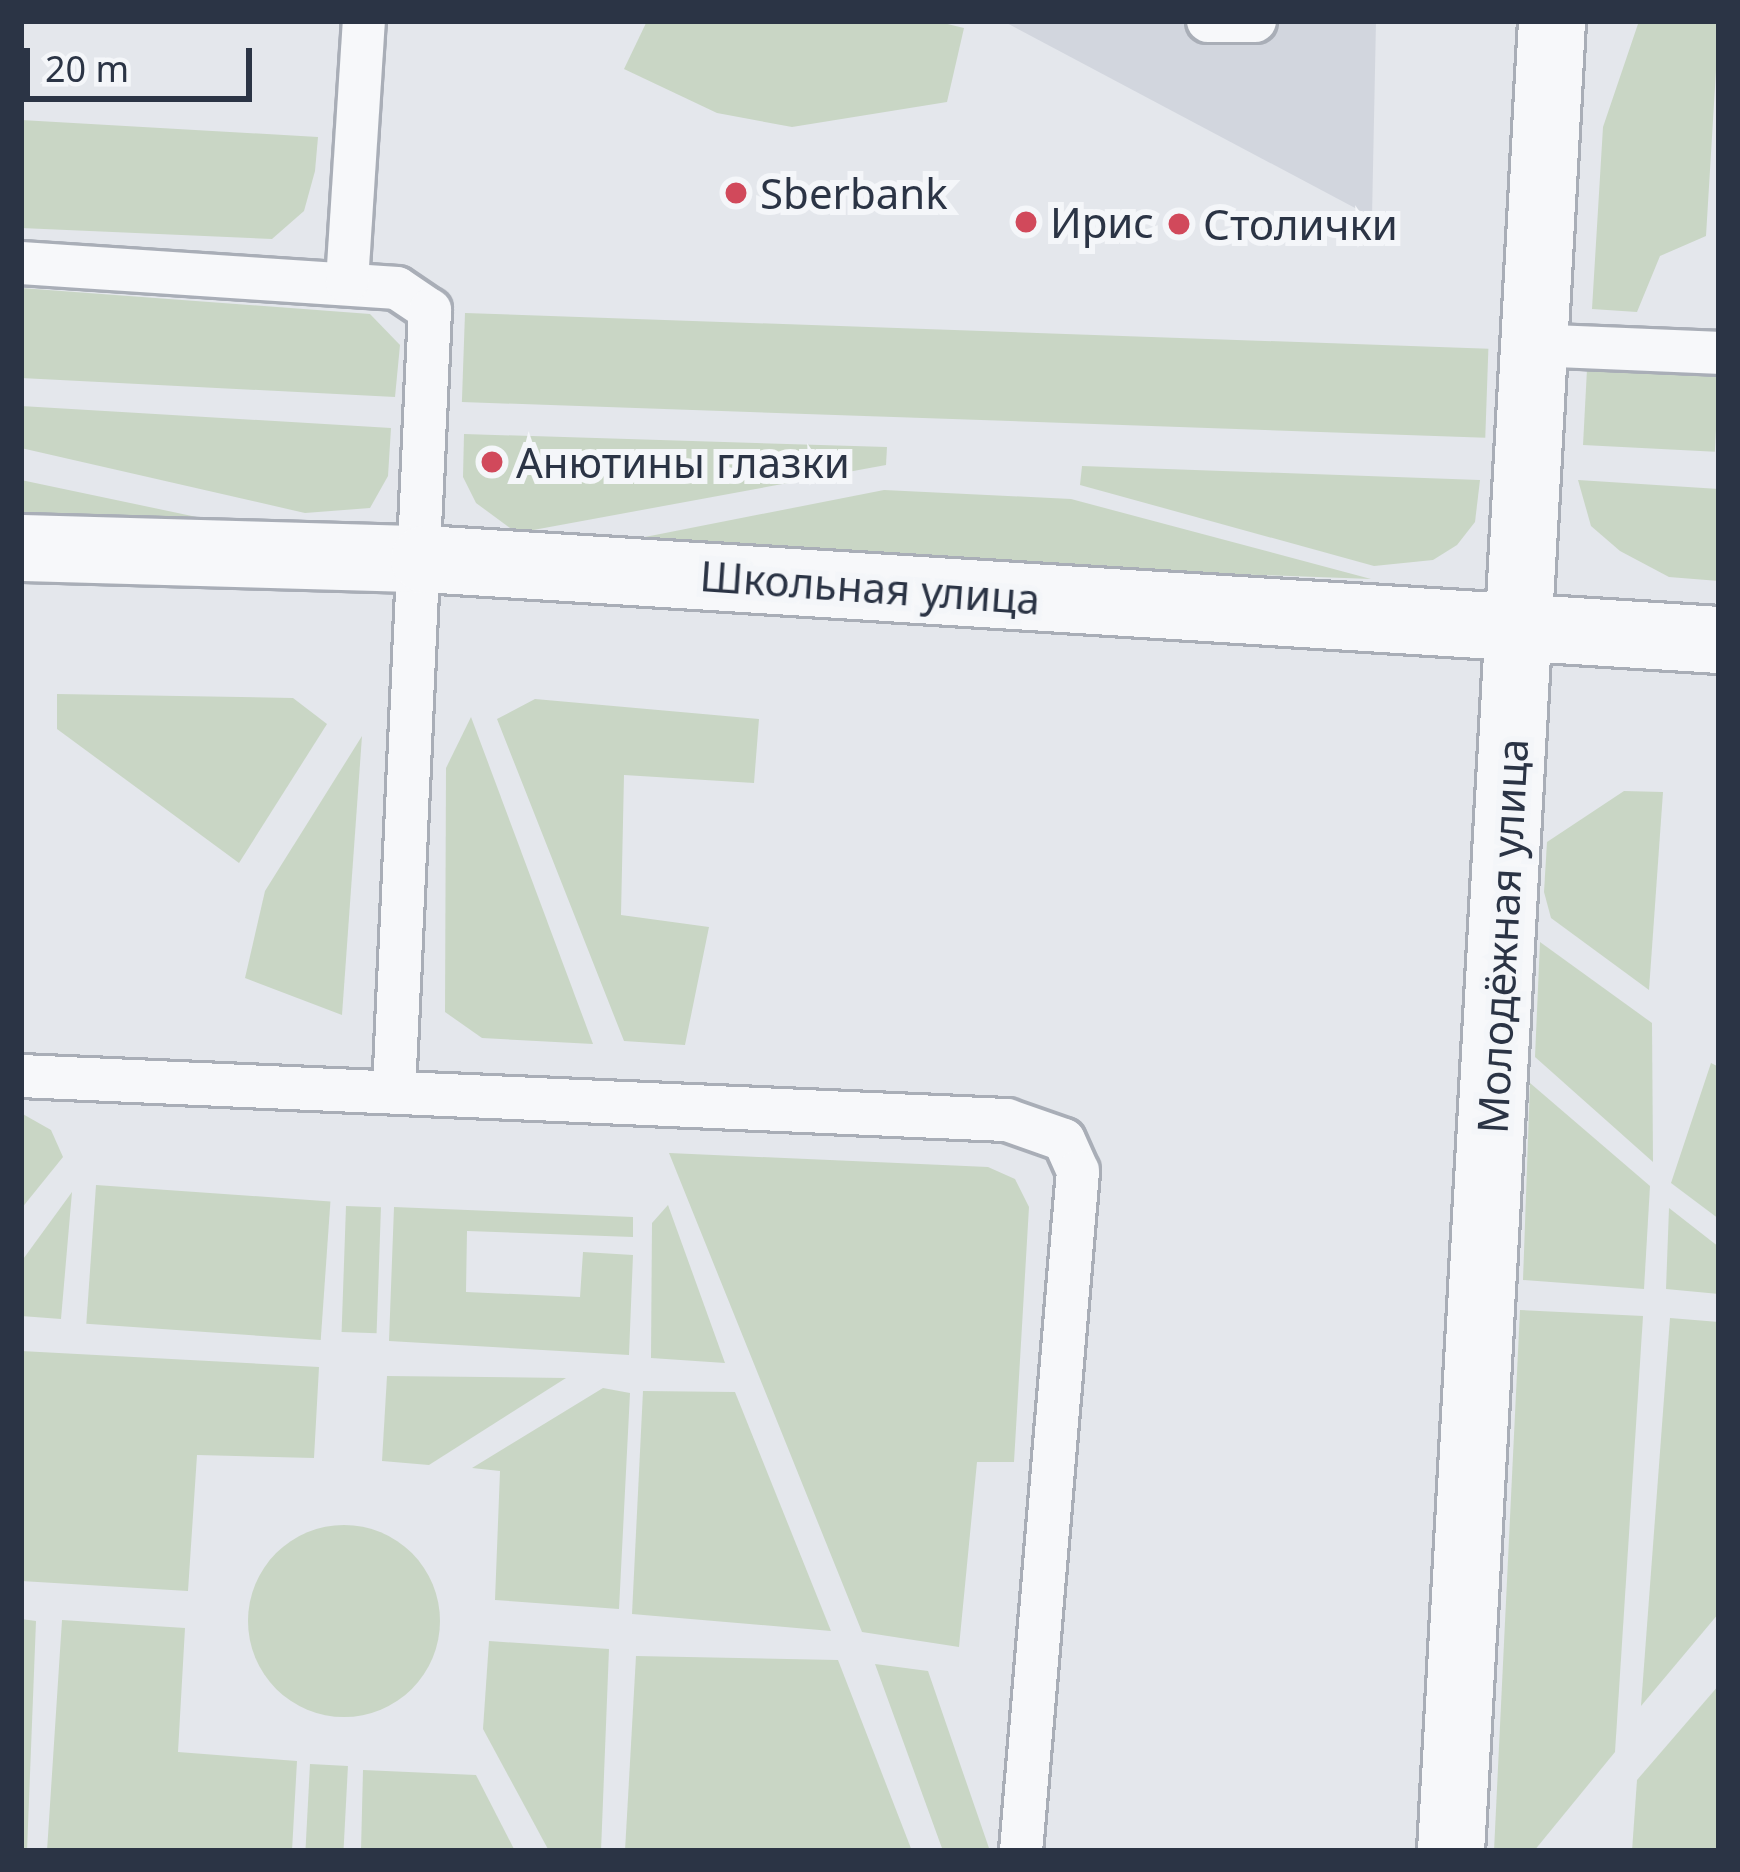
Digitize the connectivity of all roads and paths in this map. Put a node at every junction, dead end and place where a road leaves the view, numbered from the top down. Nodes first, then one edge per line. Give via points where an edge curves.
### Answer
1 (364, 21) edge
2 (1208, 21) edge
3 (1255, 21) edge
4 (1552, 21) edge
5 (21, 263) edge
6 (347, 283) junction
7 (1531, 345) junction
8 (1719, 353) edge
9 (21, 548) edge
10 (424, 559) junction
11 (1519, 627) junction
12 (1719, 640) edge
13 (21, 1076) edge
14 (394, 1092) junction
15 (1021, 1851) edge
16 (1451, 1851) edge

1 - 6 lane
2 - 3 lane
4 - 7 street, Молодёжная улица
5 - 6 lane
6 - 10 lane via 416,293 430,310
7 - 8 lane
7 - 11 street, Молодёжная улица
9 - 10 street, Школьная улица
10 - 11 street, Школьная улица
10 - 14 lane
11 - 12 street, Школьная улица
11 - 16 street, Молодёжная улица
13 - 14 lane
14 - 15 lane via 1007,1120 1064,1140 1078,1172

